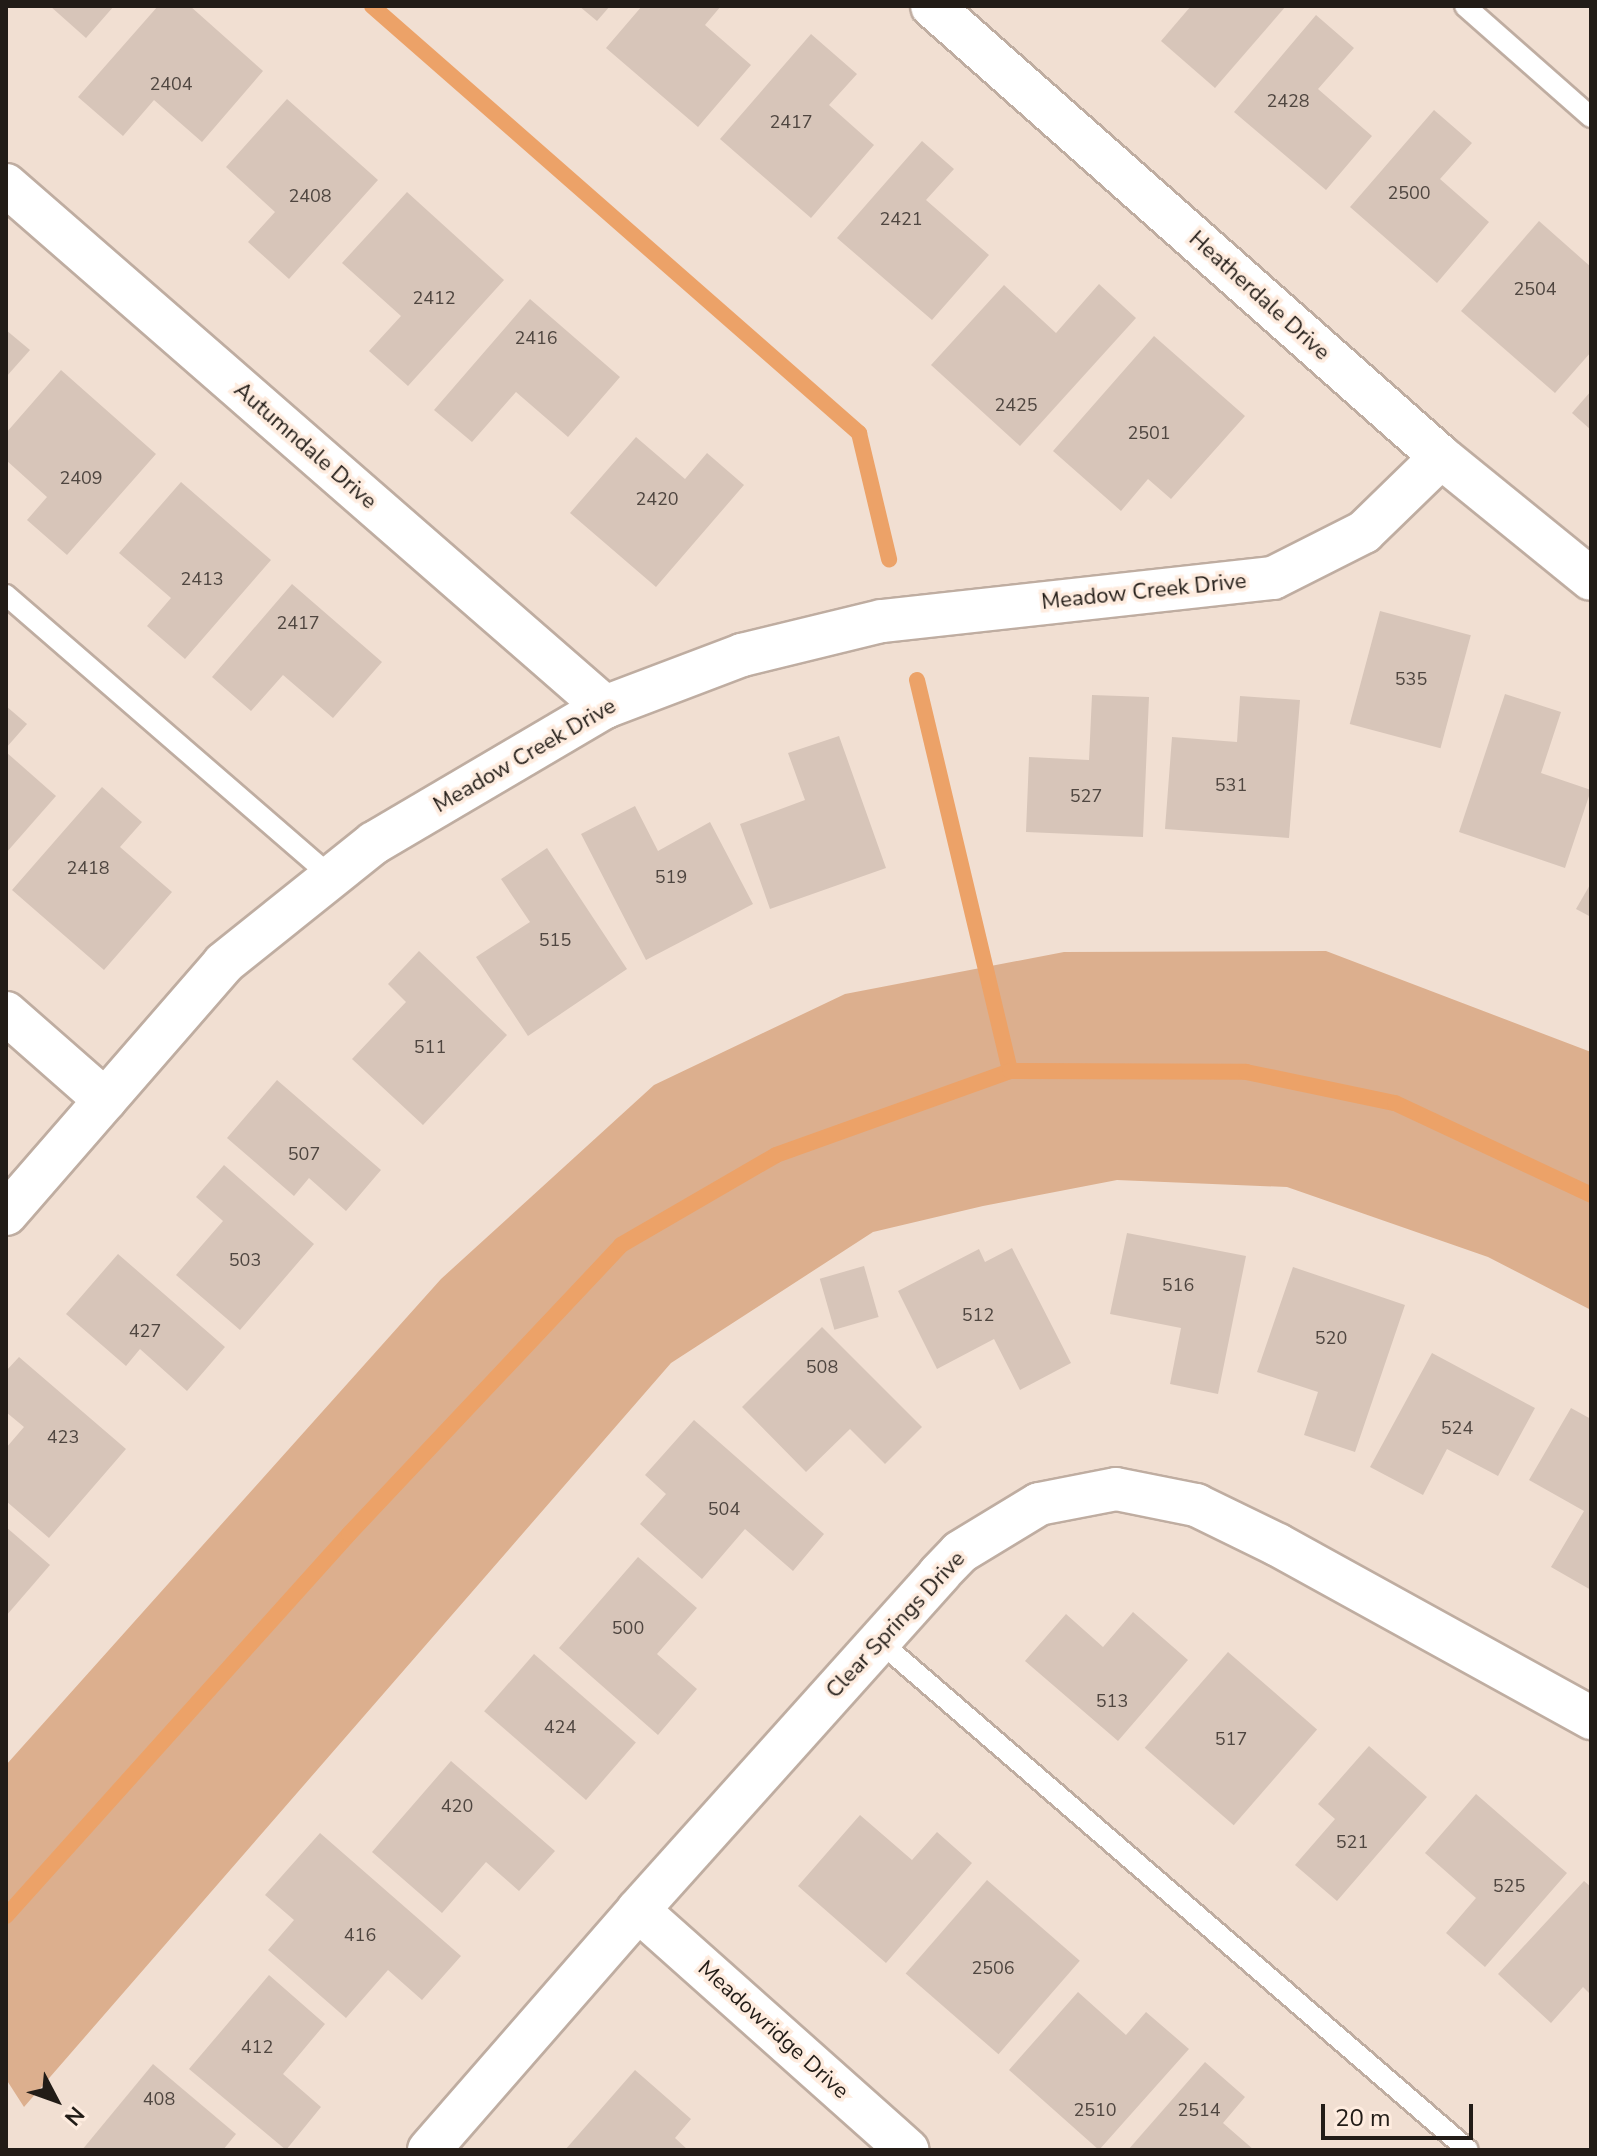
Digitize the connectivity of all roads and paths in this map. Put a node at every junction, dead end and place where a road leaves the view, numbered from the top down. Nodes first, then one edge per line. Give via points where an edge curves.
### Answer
1 (932, 6) edge
2 (1465, 6) edge
3 (1591, 117) edge
4 (6, 185) edge
5 (1441, 457) junction
6 (1591, 579) edge
7 (6, 595) edge
8 (605, 707) junction
9 (331, 877) junction
10 (6, 1013) edge
11 (105, 1100) junction
12 (6, 1214) edge
13 (879, 1641) junction
14 (1591, 1718) edge
15 (638, 1910) junction
16 (429, 2150) edge
17 (907, 2150) edge
18 (1468, 2150) edge

1 - 5 street, Heatherdale Drive
2 - 3 lane
4 - 8 street, Autumndale Drive
5 - 6 street, Heatherdale Drive
5 - 8 street, Meadow Creek Drive via 1364,532 1273,578 882,621 742,655
7 - 9 lane
8 - 9 street, Meadow Creek Drive via 374,843
9 - 11 street, Meadow Creek Drive via 224,963
10 - 11 street
11 - 12 street, Meadow Creek Drive
13 - 14 street, Clear Springs Drive via 960,1552 1039,1504 1116,1489 1196,1505
13 - 15 street, Clear Springs Drive
13 - 18 lane
15 - 16 street, Clear Springs Drive
15 - 17 street, Meadowridge Drive

